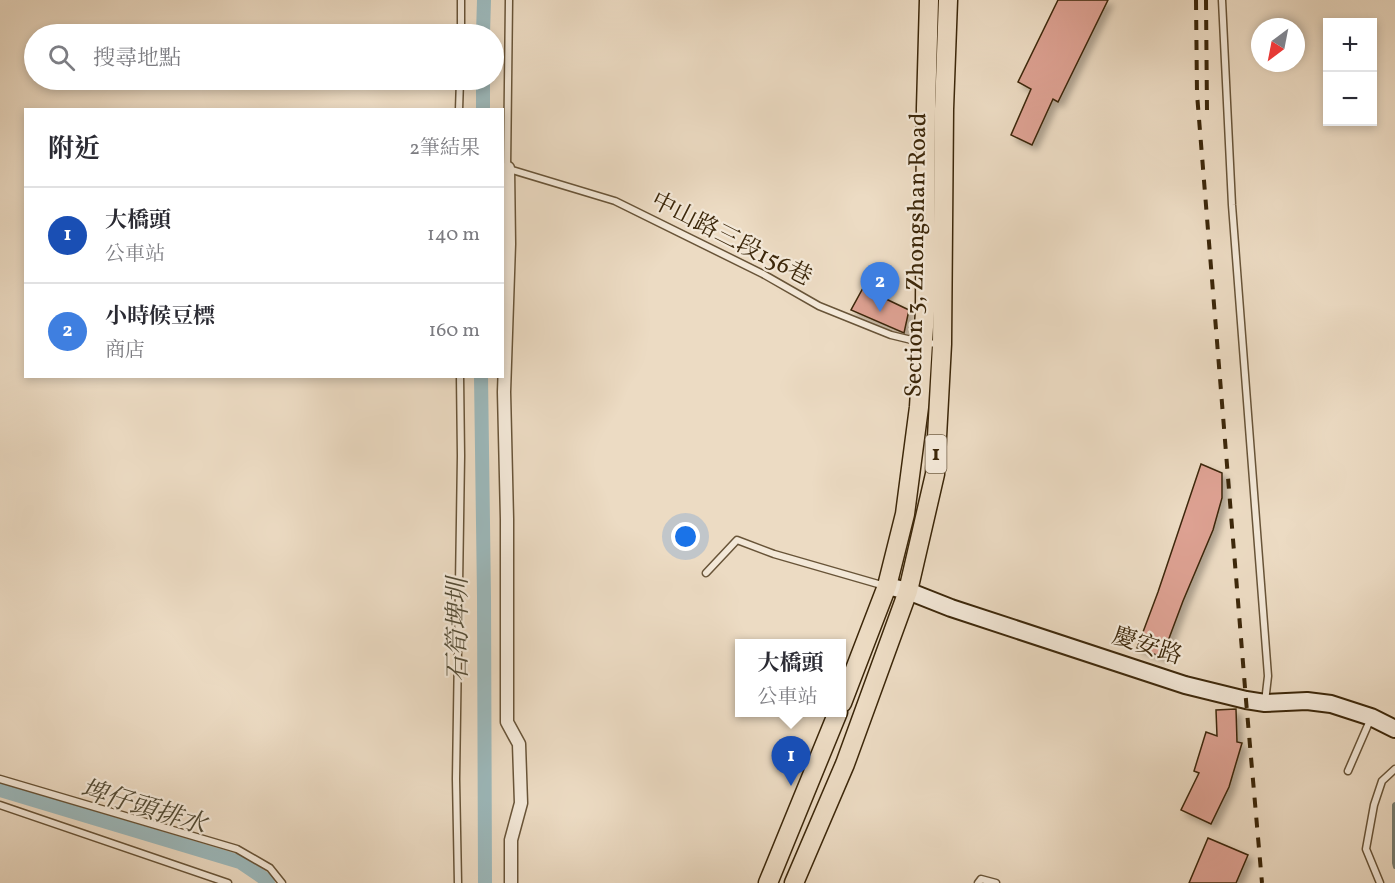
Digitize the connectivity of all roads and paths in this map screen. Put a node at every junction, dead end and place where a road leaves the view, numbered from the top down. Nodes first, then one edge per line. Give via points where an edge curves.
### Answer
1 (461, 0) edge
2 (508, 0) edge
3 (929, 0) edge
4 (948, 0) edge
5 (1222, 0) edge
6 (461, 24) edge
7 (460, 90) edge
8 (459, 108) edge
9 (505, 168) edge
10 (924, 343) junction
11 (942, 345) junction
12 (460, 378) edge
13 (706, 573) dead end
14 (887, 586) junction
15 (908, 591) junction
16 (846, 693) edge
17 (1264, 703) junction
18 (836, 717) edge
19 (1371, 717) junction
20 (1395, 729) edge
21 (1395, 769) edge
22 (1348, 771) dead end
23 (0, 779) edge
24 (0, 805) edge
25 (228, 883) edge
26 (282, 883) edge
27 (458, 883) edge
28 (511, 883) edge
29 (768, 883) edge
30 (794, 883) edge
31 (978, 883) edge
32 (996, 883) edge
33 (1380, 883) edge

1 - 6 lane
2 - 9 lane
3 - 10 main road, Section 3, Zhongshan Road / 1
4 - 11 main road, Section 3, Zhongshan Road / 1
5 - 17 lane via 1232,205 1268,676
7 - 8 lane
9 - 10 lane, 中山路三段156巷 via 615,201 819,306 891,335
9 - 28 street via 509,244 504,392 507,722 519,744 521,803 511,840
10 - 11 lane, 中山路三段156巷
10 - 14 main road, Section 3, Zhongshan Road / 1 via 905,514
11 - 15 main road, Section 3, Zhongshan Road / 1 via 935,474
12 - 27 lane
13 - 14 lane via 737,540
14 - 15 street, 慶安路
14 - 16 main road, Section 3, Zhongshan Road / 1
15 - 17 street, 慶安路 via 1185,685
15 - 30 main road, Section 3, Zhongshan Road / 1 via 845,764
17 - 19 street, 慶安路 via 1331,704
18 - 29 main road
19 - 20 street, 慶安路
19 - 22 lane
21 - 33 lane via 1379,789 1366,849
23 - 26 lane via 237,849 270,868
24 - 25 lane
31 - 32 lane via 981,879

